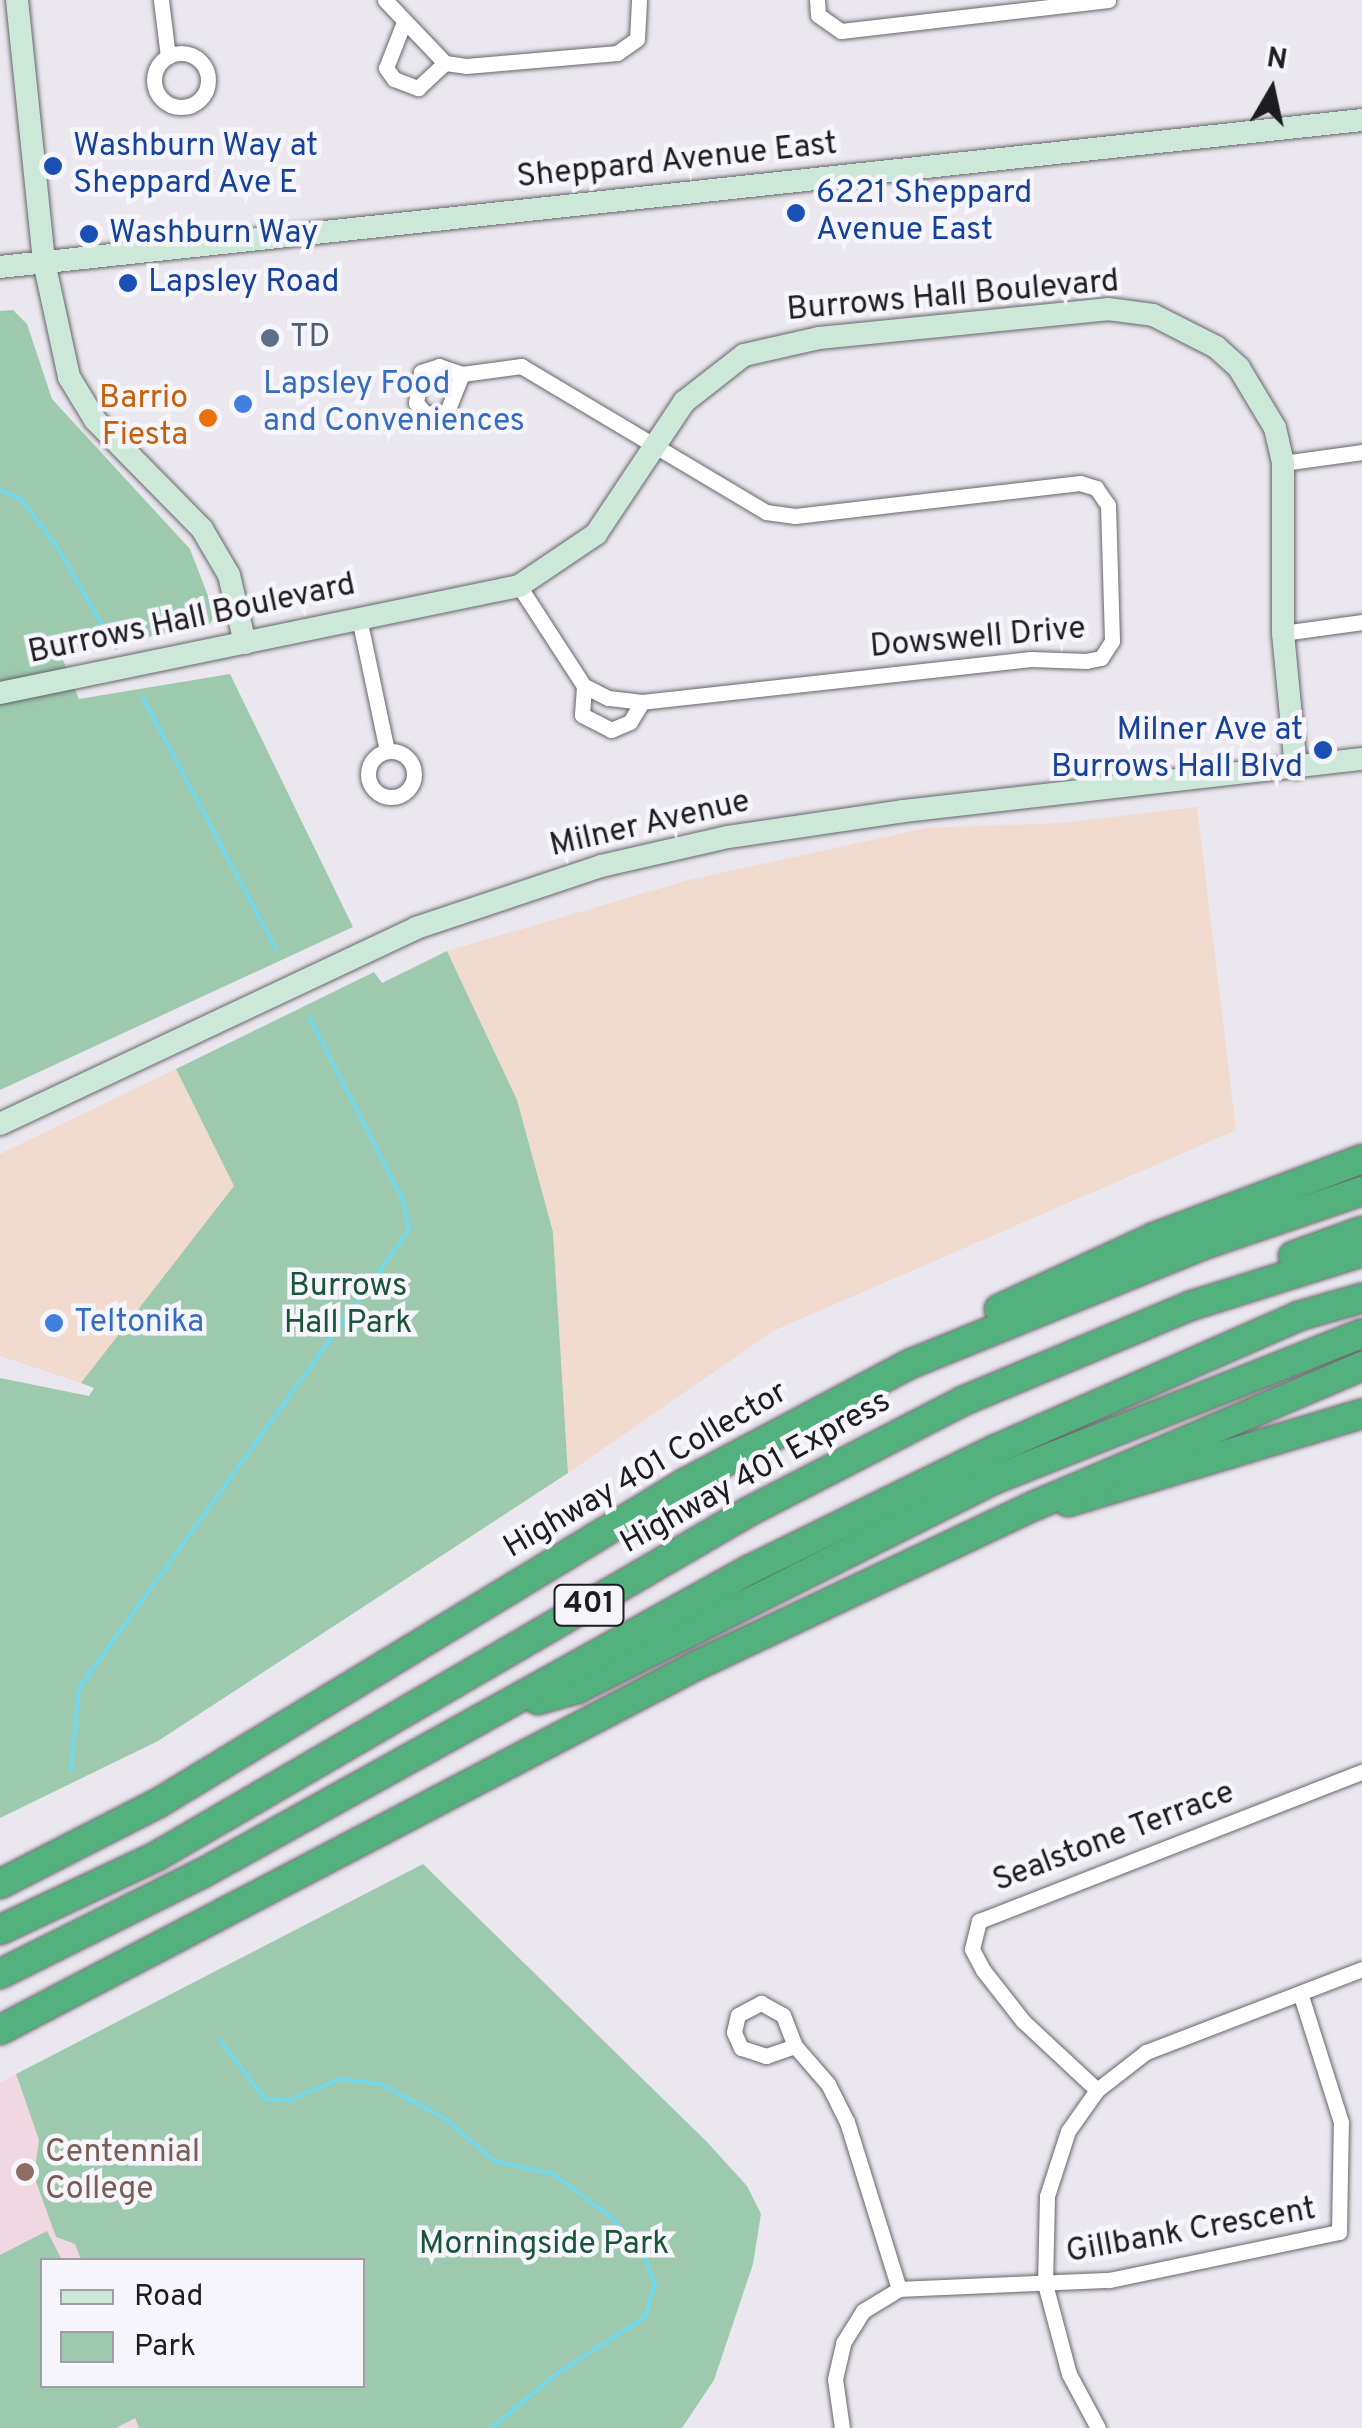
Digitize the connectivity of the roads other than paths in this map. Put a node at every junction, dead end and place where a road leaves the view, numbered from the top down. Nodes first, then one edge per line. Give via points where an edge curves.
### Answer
1 (16, 0) edge
2 (161, 0) edge
3 (385, 0) edge
4 (639, 0) edge
5 (817, 0) edge
6 (1108, 0) edge
7 (404, 22) junction
8 (168, 57) dead end
9 (445, 63) junction
10 (1362, 120) edge
11 (44, 262) junction
12 (0, 267) edge
13 (462, 374) dead end
14 (654, 447) junction
15 (1362, 452) edge
16 (1283, 463) junction
17 (519, 586) junction
18 (359, 618) junction
19 (1362, 622) edge
20 (1284, 633) junction
21 (245, 643) junction
22 (584, 686) junction
23 (0, 693) edge
24 (642, 702) junction
25 (388, 752) dead end
26 (1362, 759) edge
27 (1296, 768) junction
28 (0, 1124) edge
29 (1359, 1158) edge
30 (1362, 1191) edge
31 (1362, 1231) edge
32 (1362, 1252) edge
33 (1362, 1298) edge
34 (1190, 1306) junction
35 (1362, 1334) edge
36 (910, 1364) junction
37 (1362, 1366) edge
38 (1362, 1414) edge
39 (1036, 1505) junction
40 (484, 1716) junction
41 (1362, 1772) edge
42 (0, 1884) edge
43 (0, 1930) edge
44 (1362, 1969) edge
45 (0, 1974) edge
46 (1300, 1992) junction
47 (0, 2030) edge
48 (794, 2046) dead end
49 (1097, 2090) junction
50 (1045, 2284) junction
51 (900, 2288) junction
52 (842, 2428) edge
53 (1098, 2428) edge

1 - 11 main road
2 - 8 street
3 - 7 street
4 - 9 street via 638,39 617,53
5 - 6 street via 818,15 841,30
7 - 9 street
7 - 9 street via 386,68 394,79 418,88
10 - 11 main road, Sheppard Avenue East
11 - 12 main road, Sheppard Avenue East
11 - 21 main road via 68,378 95,420 202,529 229,575
13 - 14 street via 505,366 532,370
14 - 16 main road, Burrows Hall Boulevard via 684,402 724,366 768,347 1108,308 1190,330 1239,368 1275,428
14 - 17 main road, Burrows Hall Boulevard via 596,534
14 - 24 street, Dowswell Drive via 766,512 794,516 1080,483 1096,488 1108,505 1112,641 1100,658 1086,662 1031,660
15 - 16 street
16 - 20 main road, Burrows Hall Boulevard
17 - 18 main road, Burrows Hall Boulevard
17 - 22 street, Dowswell Drive
18 - 21 main road, Burrows Hall Boulevard
18 - 25 street
19 - 20 street
20 - 27 main road, Burrows Hall Boulevard
21 - 23 main road, Burrows Hall Boulevard
22 - 24 street, Dowswell Drive via 608,698
22 - 24 street, Dowswell Drive via 582,715 611,730 630,722
26 - 27 main road, Milner Avenue
27 - 28 main road, Milner Avenue via 904,811 728,837 582,871 416,928
29 - 36 highway via 1155,1237 967,1324
30 - 36 highway, Highway 401 Collector / 401 via 1206,1244
31 - 34 highway
32 - 34 highway, Highway 401 Express / 401
33 - 40 highway, 401 via 1299,1316 994,1450 749,1570
34 - 43 highway, Highway 401 Express / 401 via 963,1400 748,1512 156,1856
35 - 40 highway via 990,1481 577,1688
36 - 42 highway, Highway 401 Collector / 401 via 685,1483 160,1802
37 - 39 highway
38 - 39 highway via 1092,1499
39 - 47 highway via 695,1666
40 - 45 highway, 401 via 202,1874
41 - 49 street, Sealstone Terrace via 979,1922 972,1949 983,1970 1023,2021
44 - 46 street
46 - 49 street via 1146,2052
46 - 50 street, Gillbank Crescent via 1340,2122 1340,2232 1109,2280
48 - 51 street via 828,2084 847,2122
49 - 50 street via 1068,2131 1047,2196
50 - 51 street
50 - 53 street via 1069,2374
51 - 52 street via 863,2311 843,2343 836,2379

